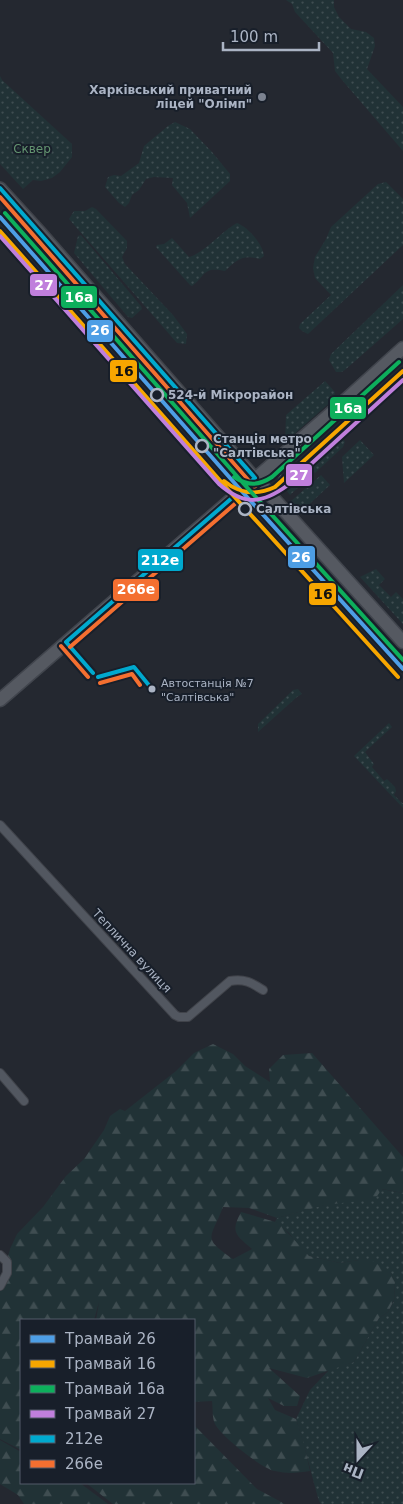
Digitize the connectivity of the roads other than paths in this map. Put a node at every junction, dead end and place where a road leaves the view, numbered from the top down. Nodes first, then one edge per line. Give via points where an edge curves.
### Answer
1 (0, 188) edge
2 (403, 348) edge
3 (255, 478) junction
4 (403, 642) edge
5 (0, 700) edge
6 (0, 825) edge
7 (263, 990) dead end
8 (0, 1073) edge
9 (24, 1101) dead end
10 (0, 1255) edge
11 (0, 1286) edge

1 - 3 main road
2 - 3 main road
3 - 4 main road
3 - 5 main road
6 - 7 street, Теплична вулиця via 175,1015 188,1018 230,981 246,980
8 - 9 street
10 - 11 street via 7,1262 7,1273

